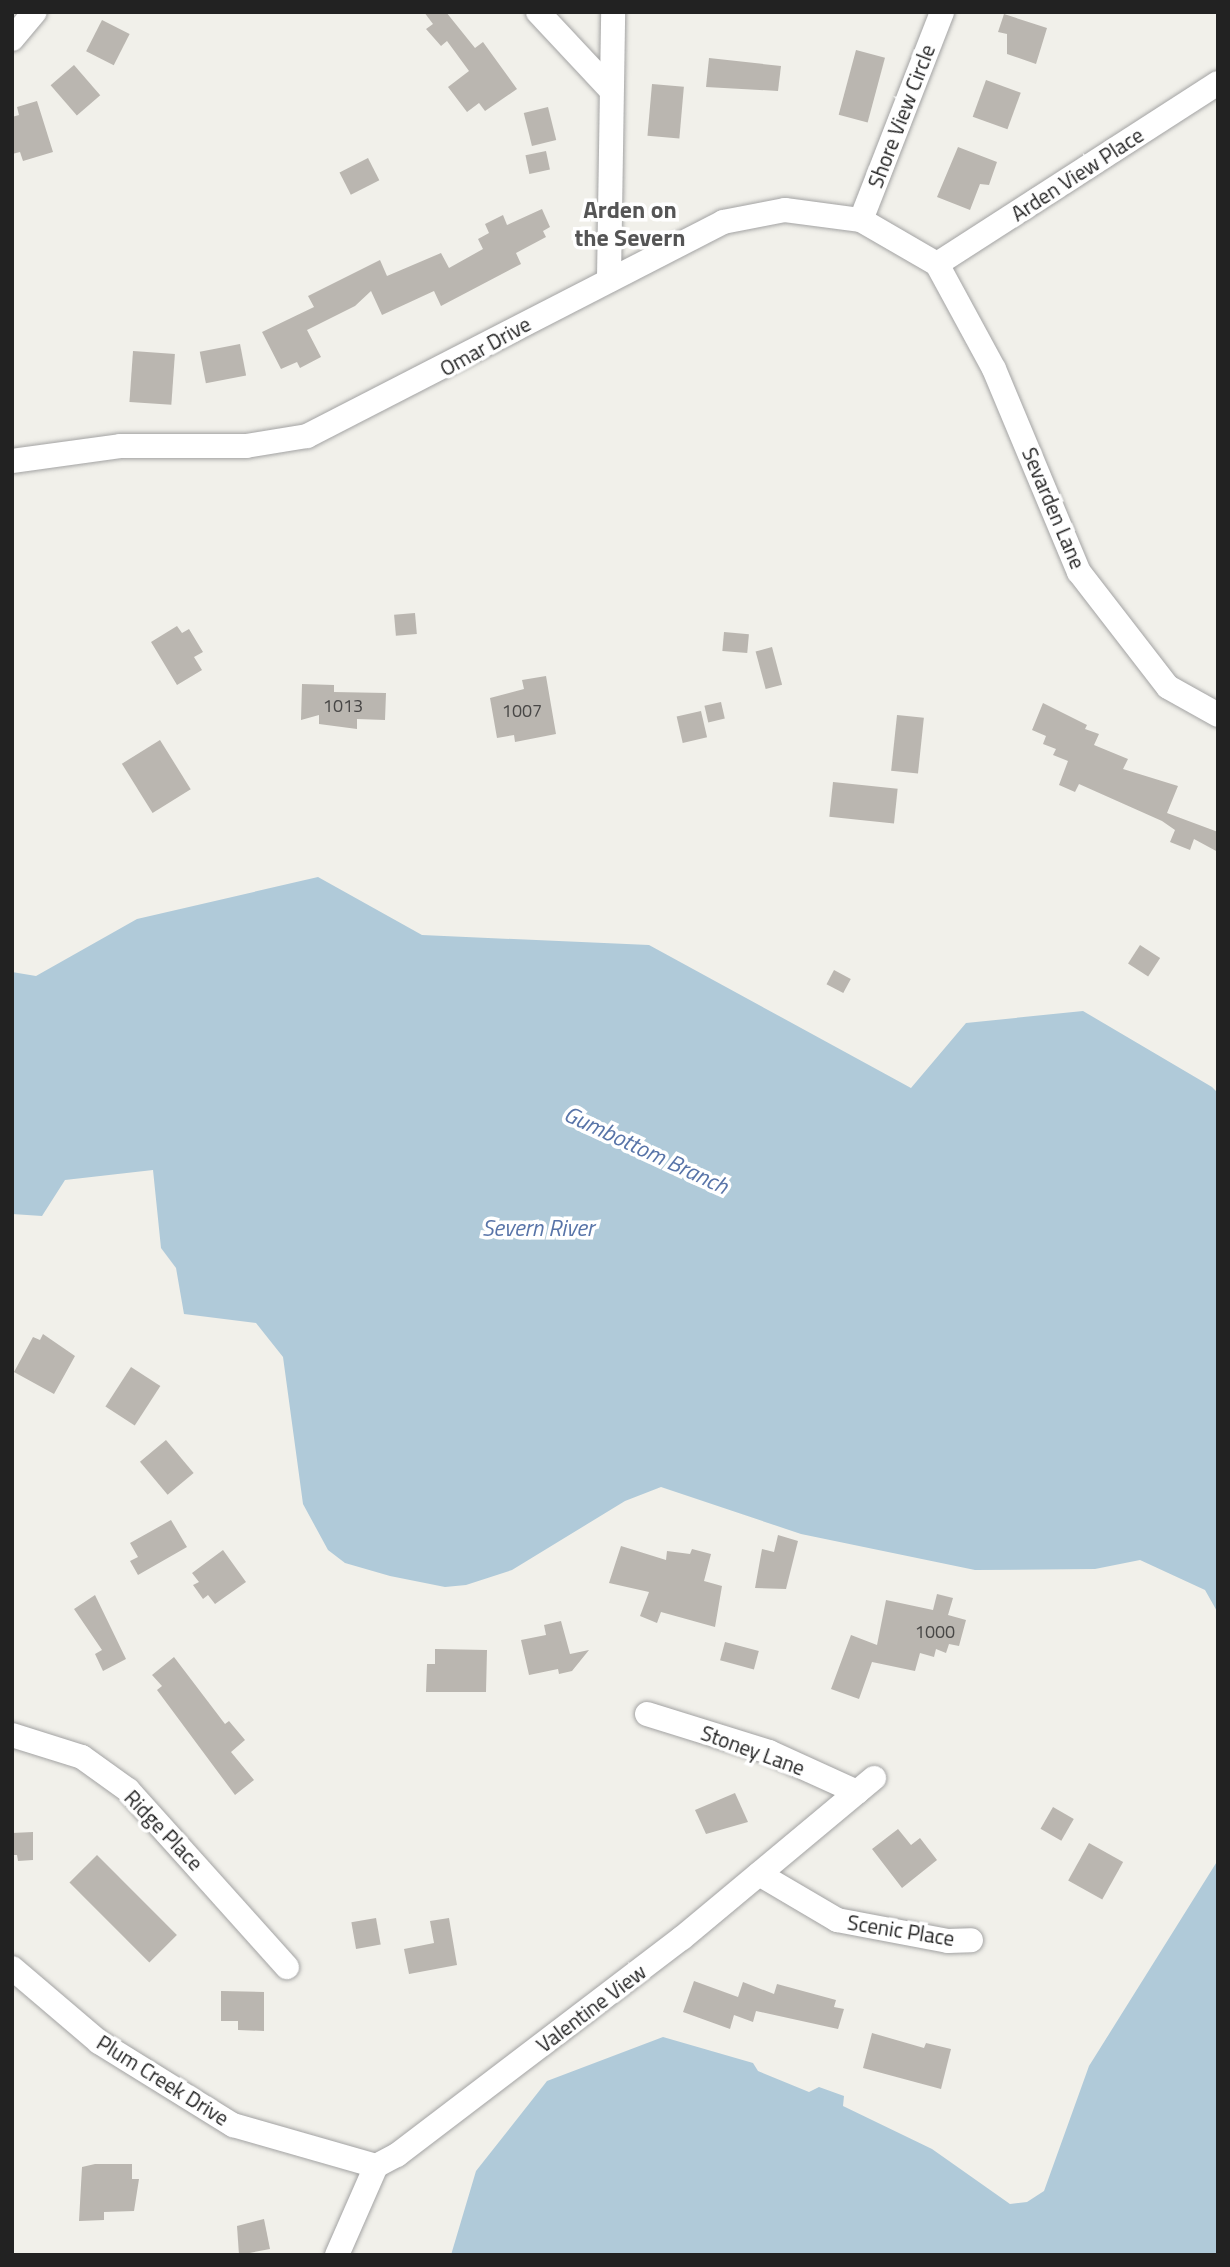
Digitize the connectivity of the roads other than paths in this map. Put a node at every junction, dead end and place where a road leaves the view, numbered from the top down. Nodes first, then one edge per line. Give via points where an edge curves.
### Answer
1 (35, 12) edge
2 (538, 12) edge
3 (613, 12) edge
4 (942, 12) edge
5 (12, 39) edge
6 (1218, 83) edge
7 (610, 89) junction
8 (861, 220) junction
9 (937, 264) junction
10 (609, 278) junction
11 (12, 461) edge
12 (1218, 715) edge
13 (647, 1714) dead end
14 (12, 1735) edge
15 (865, 1785) joint
16 (759, 1874) junction
17 (971, 1940) dead end
18 (287, 1967) dead end
19 (12, 1968) edge
20 (376, 2166) junction
21 (337, 2255) edge

1 - 5 street
2 - 7 street
3 - 7 street
4 - 8 street, Shore View Circle
6 - 9 street, Arden View Place
7 - 10 street
8 - 9 street, Omar Drive
8 - 10 street, Omar Drive via 785,210 750,215 723,222
9 - 12 street, Sevarden Lane via 994,369 1079,572 1168,687
10 - 11 street, Omar Drive via 404,390 307,436 246,446 120,446
13 - 15 street, Stoney Lane
14 - 18 street, Ridge Place via 82,1756 128,1790
15 - 16 street, Valentine View
16 - 17 street, Scenic Place via 837,1920 948,1941
16 - 20 street, Valentine View via 649,1963 397,2155
19 - 20 street, Plum Creek Drive via 99,2042 233,2125
20 - 21 street

